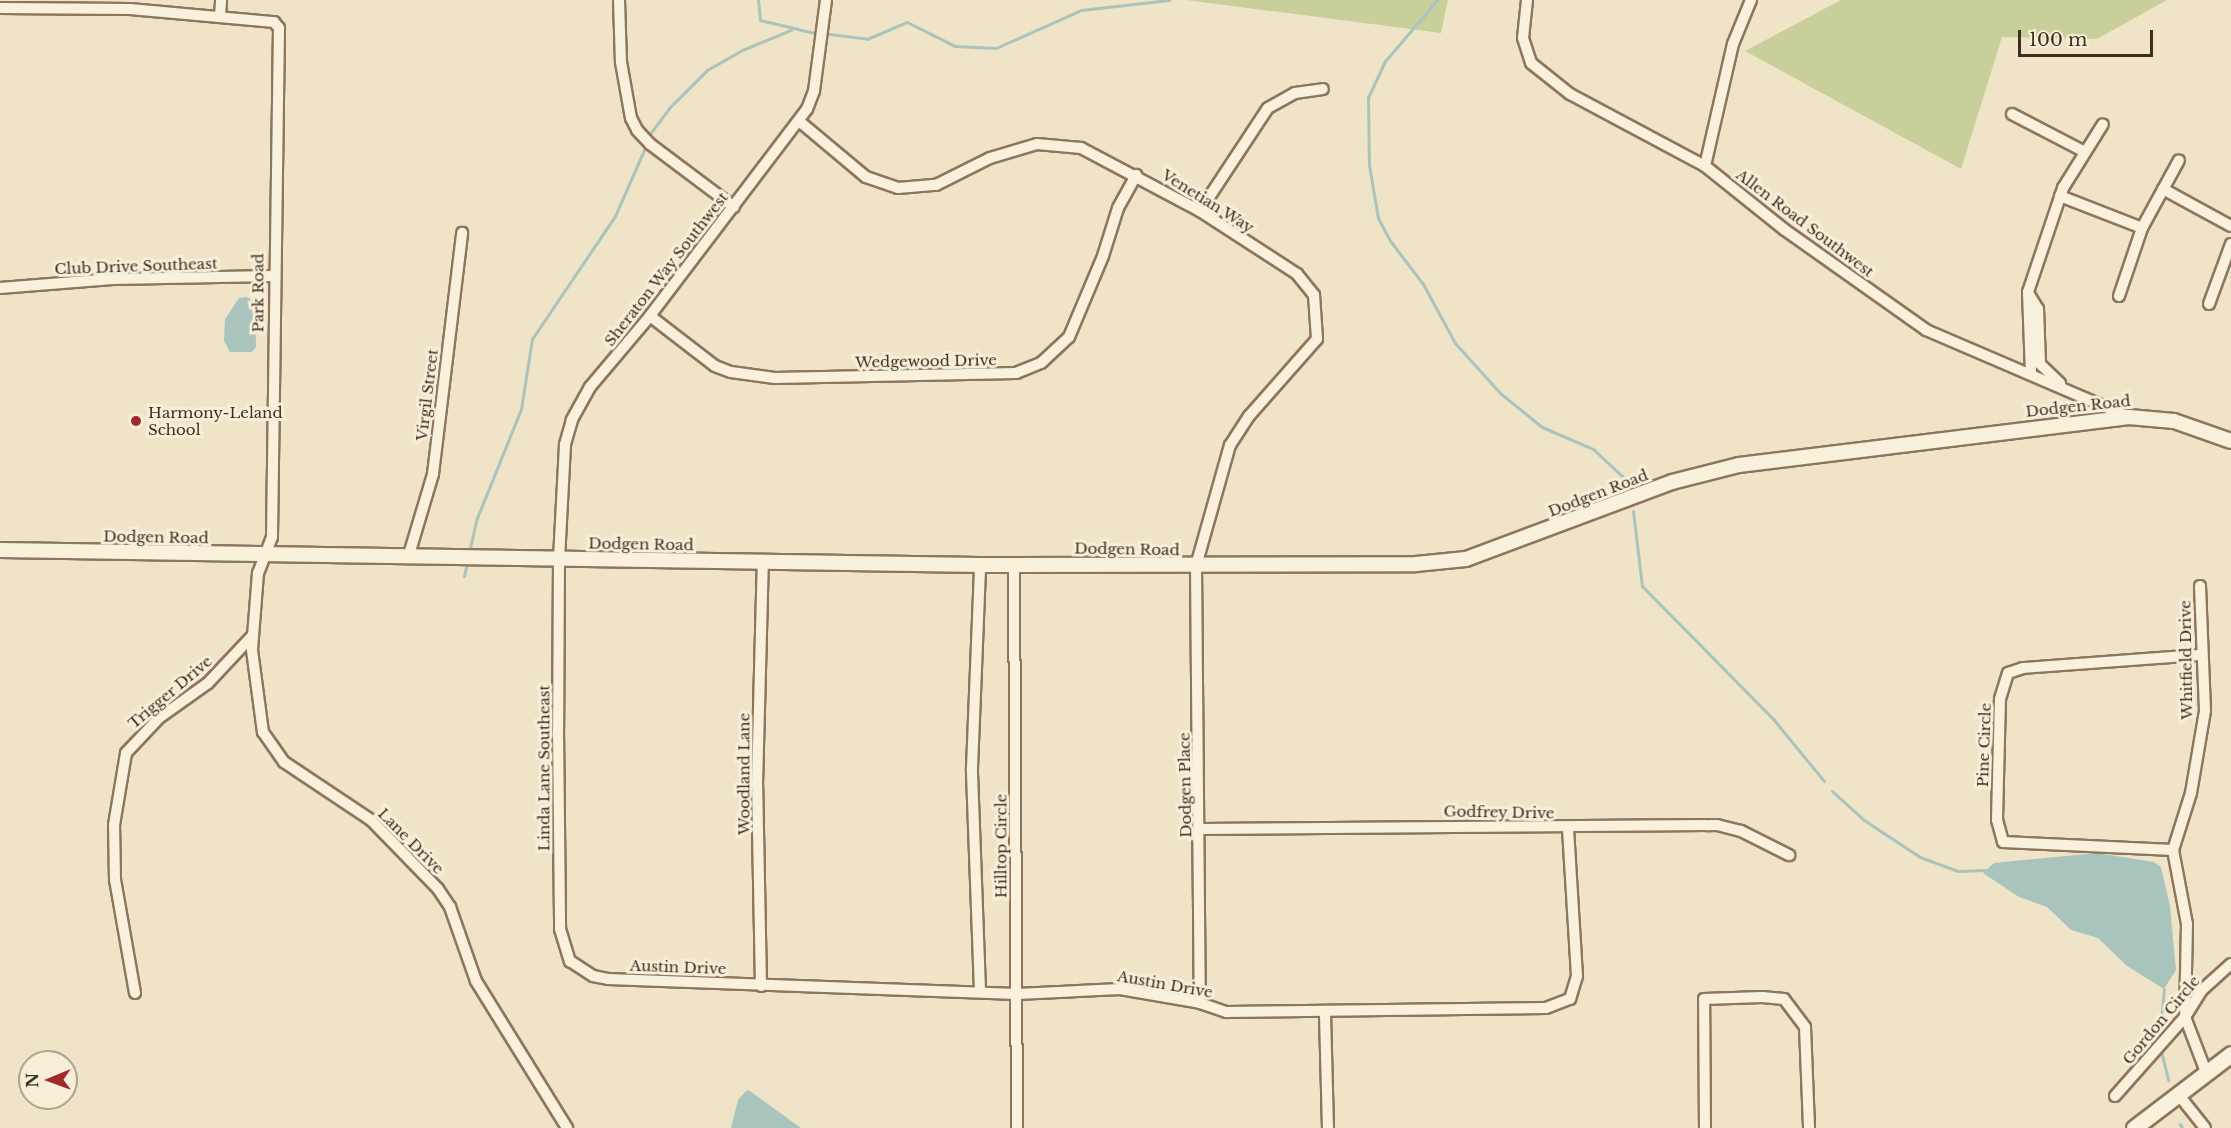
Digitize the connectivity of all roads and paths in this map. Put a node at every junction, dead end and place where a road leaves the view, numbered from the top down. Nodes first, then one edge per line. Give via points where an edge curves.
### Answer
1 (221, 0) edge
2 (619, 0) edge
3 (1527, 0) edge
4 (1751, 0) edge
5 (826, 3) edge
6 (6, 5) edge
7 (220, 16) junction
8 (1323, 89) dead end
9 (2012, 114) dead end
10 (800, 121) junction
11 (2103, 124) dead end
12 (2085, 152) junction
13 (2179, 160) dead end
14 (1705, 166) junction
15 (1136, 175) junction
16 (2163, 189) junction
17 (2060, 196) junction
18 (735, 207) junction
19 (1200, 211) junction
20 (2231, 226) edge
21 (2142, 228) junction
22 (462, 233) dead end
23 (2231, 244) edge
24 (273, 276) junction
25 (0, 288) edge
26 (2119, 296) dead end
27 (2209, 304) dead end
28 (650, 316) junction
29 (2033, 331) junction
30 (2040, 364) junction
31 (2031, 374) junction
32 (2070, 391) junction
33 (2129, 417) junction
34 (2231, 441) edge
35 (0, 550) edge
36 (266, 556) junction
37 (408, 558) junction
38 (559, 560) junction
39 (763, 562) junction
40 (1014, 564) junction
41 (980, 565) junction
42 (1196, 566) junction
43 (2200, 586) dead end
44 (253, 635) junction
45 (2201, 655) junction
46 (1568, 828) junction
47 (1201, 830) junction
48 (2173, 850) junction
49 (1789, 855) dead end
50 (2231, 964) edge
51 (580, 970) joint
52 (761, 986) junction
53 (980, 991) junction
54 (135, 993) dead end
55 (1017, 994) junction
56 (1200, 1003) junction
57 (1325, 1014) junction
58 (2185, 1017) junction
59 (2231, 1054) edge
60 (2206, 1072) junction
61 (2178, 1094) junction
62 (2115, 1096) dead end
63 (567, 1128) edge
64 (1017, 1128) edge
65 (1328, 1128) edge
66 (1705, 1128) edge
67 (1809, 1128) edge
68 (2134, 1128) edge
69 (2205, 1128) edge

1 - 7 street
2 - 18 street via 621,62 631,118 637,130
3 - 14 street, Allen Road Southwest via 1523,38 1531,63 1570,94
4 - 14 street via 1734,44
5 - 10 street, Sheraton Way Southwest via 814,91
6 - 7 street
7 - 24 street, Park Road via 274,22 279,28
8 - 19 street via 1295,93 1268,108
9 - 12 street
10 - 15 street, Venetian Way via 866,177 898,188 936,185 990,158 1037,144 1081,148
10 - 18 street, Sheraton Way Southwest
11 - 12 street
12 - 17 street
13 - 16 street
14 - 31 street, Allen Road Southwest via 1785,230 1926,330
15 - 19 street, Venetian Way
15 - 28 street, Wedgewood Drive via 1118,208 1103,256 1069,337 1041,363 1016,373 775,378 731,372 715,366
16 - 20 street
16 - 21 street
17 - 21 street
17 - 29 street via 2028,292 2038,309
18 - 28 street, Sheraton Way Southwest
19 - 42 street, Venetian Way via 1297,274 1311,289 1318,312 1317,339 1310,350 1249,416 1230,445
21 - 26 street
22 - 37 street, Virgil Street via 433,474
23 - 27 street
24 - 25 street, Club Drive Southeast via 113,279
24 - 36 street, Park Road via 273,502 272,537
28 - 38 street, Sheraton Way Southwest via 591,387 573,420 565,445
29 - 30 street
29 - 31 street
30 - 31 street
30 - 32 street
31 - 32 street, Allen Road Southwest
32 - 33 street, Allen Road Southwest
33 - 34 street, Dodgen Road via 2174,421
33 - 42 street, Dodgen Road via 1703,472 1466,559 1351,566
35 - 36 street, Dodgen Road
36 - 37 street, Dodgen Road
36 - 44 street, Lane Drive via 258,573
37 - 38 street, Dodgen Road
38 - 39 street, Dodgen Road
38 - 51 street, Linda Lane Southeast via 560,929 570,961
39 - 41 street, Dodgen Road
39 - 52 street, Woodland Lane via 758,785
40 - 41 street, Dodgen Road
40 - 42 street, Dodgen Road
40 - 55 street, Hilltop Circle
41 - 53 street via 972,768
42 - 47 street, Dodgen Place
43 - 45 street, Whitfield Drive
44 - 54 street, Trigger Drive via 207,683 159,718 126,753 114,825 115,880
44 - 63 street, Lane Drive via 255,690 270,748 306,778 371,820 438,889 450,907 476,981
45 - 48 street, Whitfield Drive via 2205,711 2192,793
45 - 48 street, Pine Circle via 2023,668 2008,673 2000,699 1996,820 2003,842
46 - 47 street, Godfrey Drive
46 - 49 street, Godfrey Drive via 1717,825 1741,831
46 - 57 street, Austin Drive via 1577,976 1570,999 1546,1008
47 - 56 street, Dodgen Place
48 - 58 street, Whitfield Drive via 2187,924
50 - 58 street, Gordon Circle via 2202,990
51 - 52 street, Austin Drive via 608,979
52 - 53 street, Austin Drive
53 - 55 street, Austin Drive
55 - 56 street, Austin Drive via 1120,989
55 - 64 street, Hilltop Circle
56 - 57 street, Austin Drive via 1227,1012
57 - 65 street
58 - 60 street
58 - 62 street, Gordon Circle
59 - 60 main road
60 - 61 main road
61 - 68 main road
61 - 69 street
66 - 67 street via 1704,999 1762,997 1784,999 1805,1027

